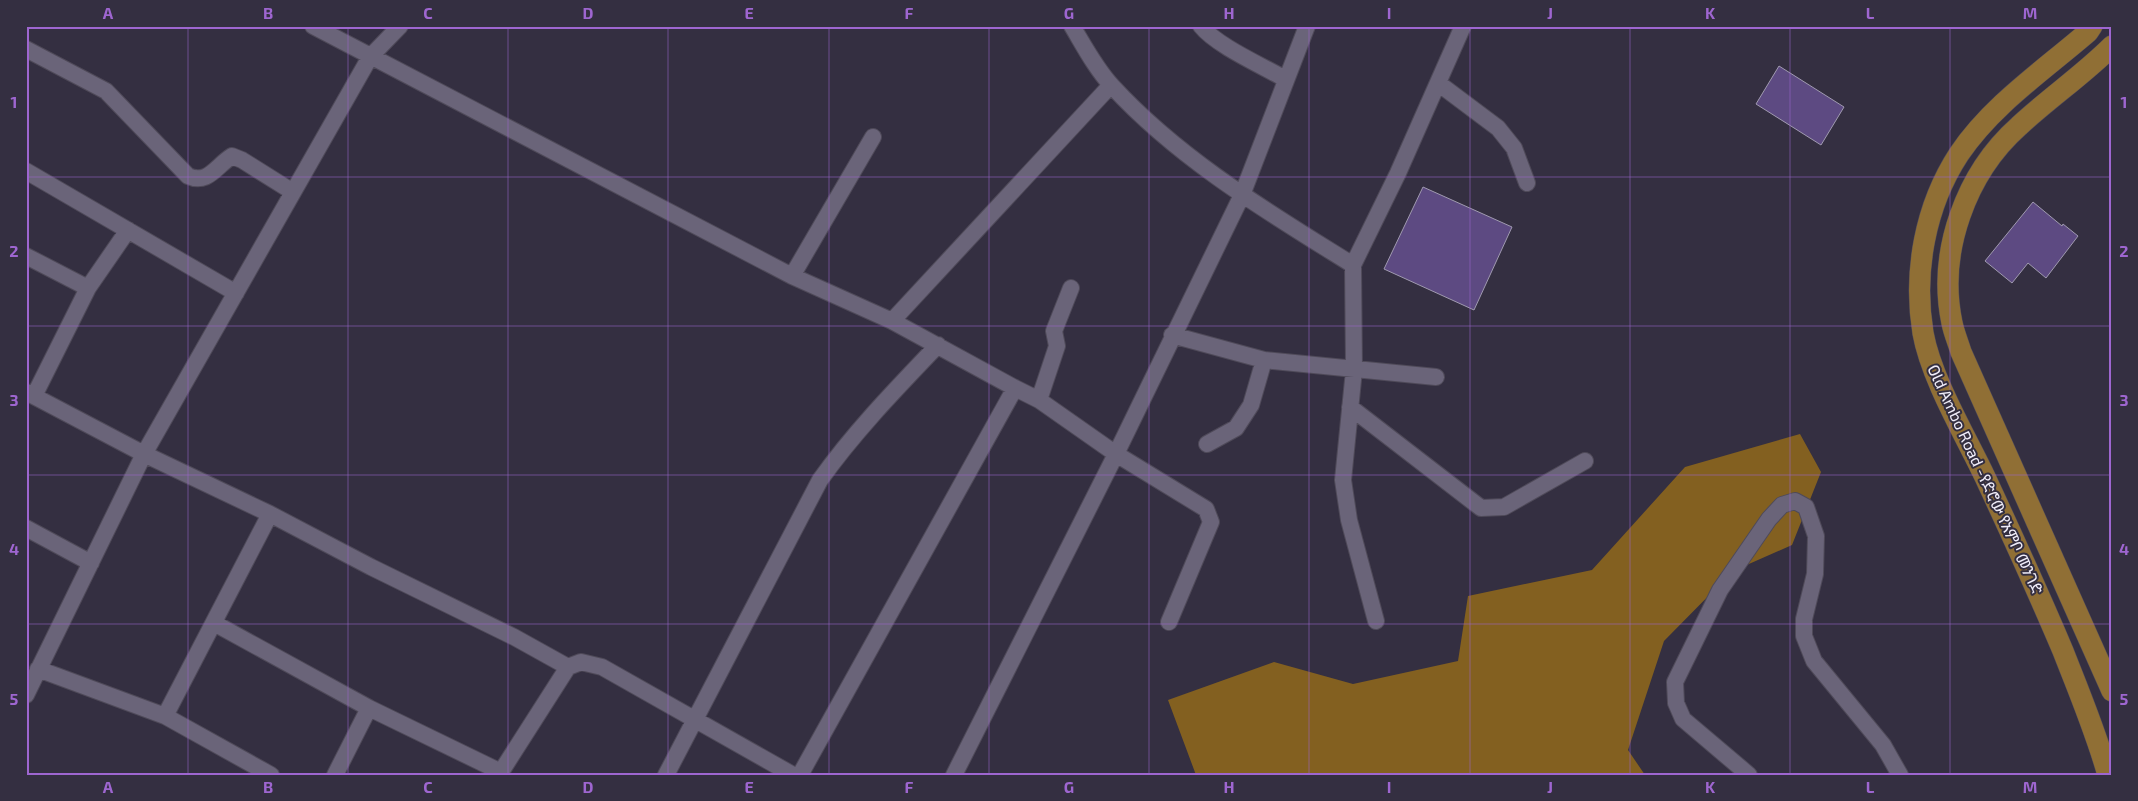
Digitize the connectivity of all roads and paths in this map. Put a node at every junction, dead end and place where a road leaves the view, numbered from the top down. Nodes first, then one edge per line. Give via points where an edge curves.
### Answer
1 (313, 26) edge
2 (400, 26) edge
3 (1072, 26) edge
4 (1202, 26) edge
5 (1307, 26) edge
6 (1463, 26) edge
7 (2092, 26) edge
8 (2112, 46) edge
9 (26, 49) edge
10 (370, 57) junction
11 (1285, 79) junction
12 (1438, 83) junction
13 (1110, 85) junction
14 (874, 137) dead end
15 (26, 171) edge
16 (1527, 183) dead end
17 (293, 192) junction
18 (1242, 195) junction
19 (1929, 222) junction
20 (1956, 228) junction
21 (128, 230) junction
22 (26, 256) edge
23 (1352, 265) junction
24 (792, 276) junction
25 (88, 288) junction
26 (1071, 288) dead end
27 (236, 293) junction
28 (892, 320) junction
29 (1172, 335) junction
30 (938, 345) junction
31 (1264, 360) junction
32 (1354, 370) junction
33 (1436, 377) dead end
34 (1014, 388) junction
35 (30, 394) edge
36 (1039, 400) junction
37 (1350, 407) junction
38 (1207, 444) dead end
39 (144, 454) junction
40 (1116, 454) junction
41 (1585, 461) dead end
42 (270, 514) junction
43 (26, 528) edge
44 (91, 563) junction
45 (1376, 621) dead end
46 (1169, 622) dead end
47 (214, 623) junction
48 (568, 667) junction
49 (38, 669) junction
50 (2110, 683) edge
51 (26, 695) edge
52 (369, 708) junction
53 (164, 716) junction
54 (695, 720) junction
55 (500, 773) edge
56 (270, 775) edge
57 (335, 775) edge
58 (666, 775) edge
59 (792, 775) edge
60 (800, 775) edge
61 (954, 775) edge
62 (1749, 775) edge
63 (1900, 775) edge
64 (2108, 775) edge

1 - 10 street
2 - 10 street
3 - 13 street
4 - 11 street via 1229,47
5 - 11 street
6 - 12 street
7 - 19 main road, Old Ambo Road -የድሮው የአምቦ መንገድ via 2000,105 1976,131 1944,182
8 - 20 main road, Old Ambo Road -የድሮው የአምቦ መንገድ via 2018,126 1996,150 1976,179
9 - 17 street via 106,91 188,176 204,179 232,156
10 - 17 street
10 - 24 street
11 - 18 street
12 - 16 street via 1498,128 1514,148
12 - 23 street
13 - 18 street via 1160,133
13 - 28 street
14 - 24 street
15 - 21 street
17 - 27 street
18 - 23 street
18 - 29 street
19 - 20 main road
19 - 64 main road, Old Ambo Road -የድሮው የአምቦ መንገድ via 1921,260 1920,306 1924,335 1935,372 2028,567 2097,734
20 - 50 main road, Old Ambo Road -የድሮው የአምቦ መንገድ via 1948,273 1949,298 1961,352
21 - 25 street
21 - 27 street
22 - 25 street
23 - 32 street
24 - 28 street
25 - 35 street
26 - 36 street via 1054,331 1057,346
27 - 39 street
28 - 30 street
29 - 31 street
29 - 40 street
30 - 34 street
30 - 54 street via 873,412 820,480
31 - 32 street
31 - 38 street via 1251,405 1236,428
32 - 33 street
32 - 37 street
34 - 36 street
34 - 60 street
35 - 39 street
36 - 40 street
37 - 41 street via 1481,508 1504,507
37 - 45 street via 1343,480 1349,520
39 - 42 street
39 - 44 street
40 - 46 street via 1206,509 1211,522
40 - 61 street
42 - 47 street
42 - 48 street
43 - 44 street
44 - 49 street
47 - 52 street
47 - 53 street
48 - 54 street via 581,662 602,667
48 - 55 street
49 - 51 street
49 - 53 street
52 - 55 street
52 - 57 street
53 - 56 street
54 - 58 street
54 - 59 street
62 - 63 street via 1682,719 1676,703 1675,682 1720,590 1769,519 1782,505 1795,501 1806,507 1816,536 1816,574 1804,619 1804,636 1814,661 1883,745

